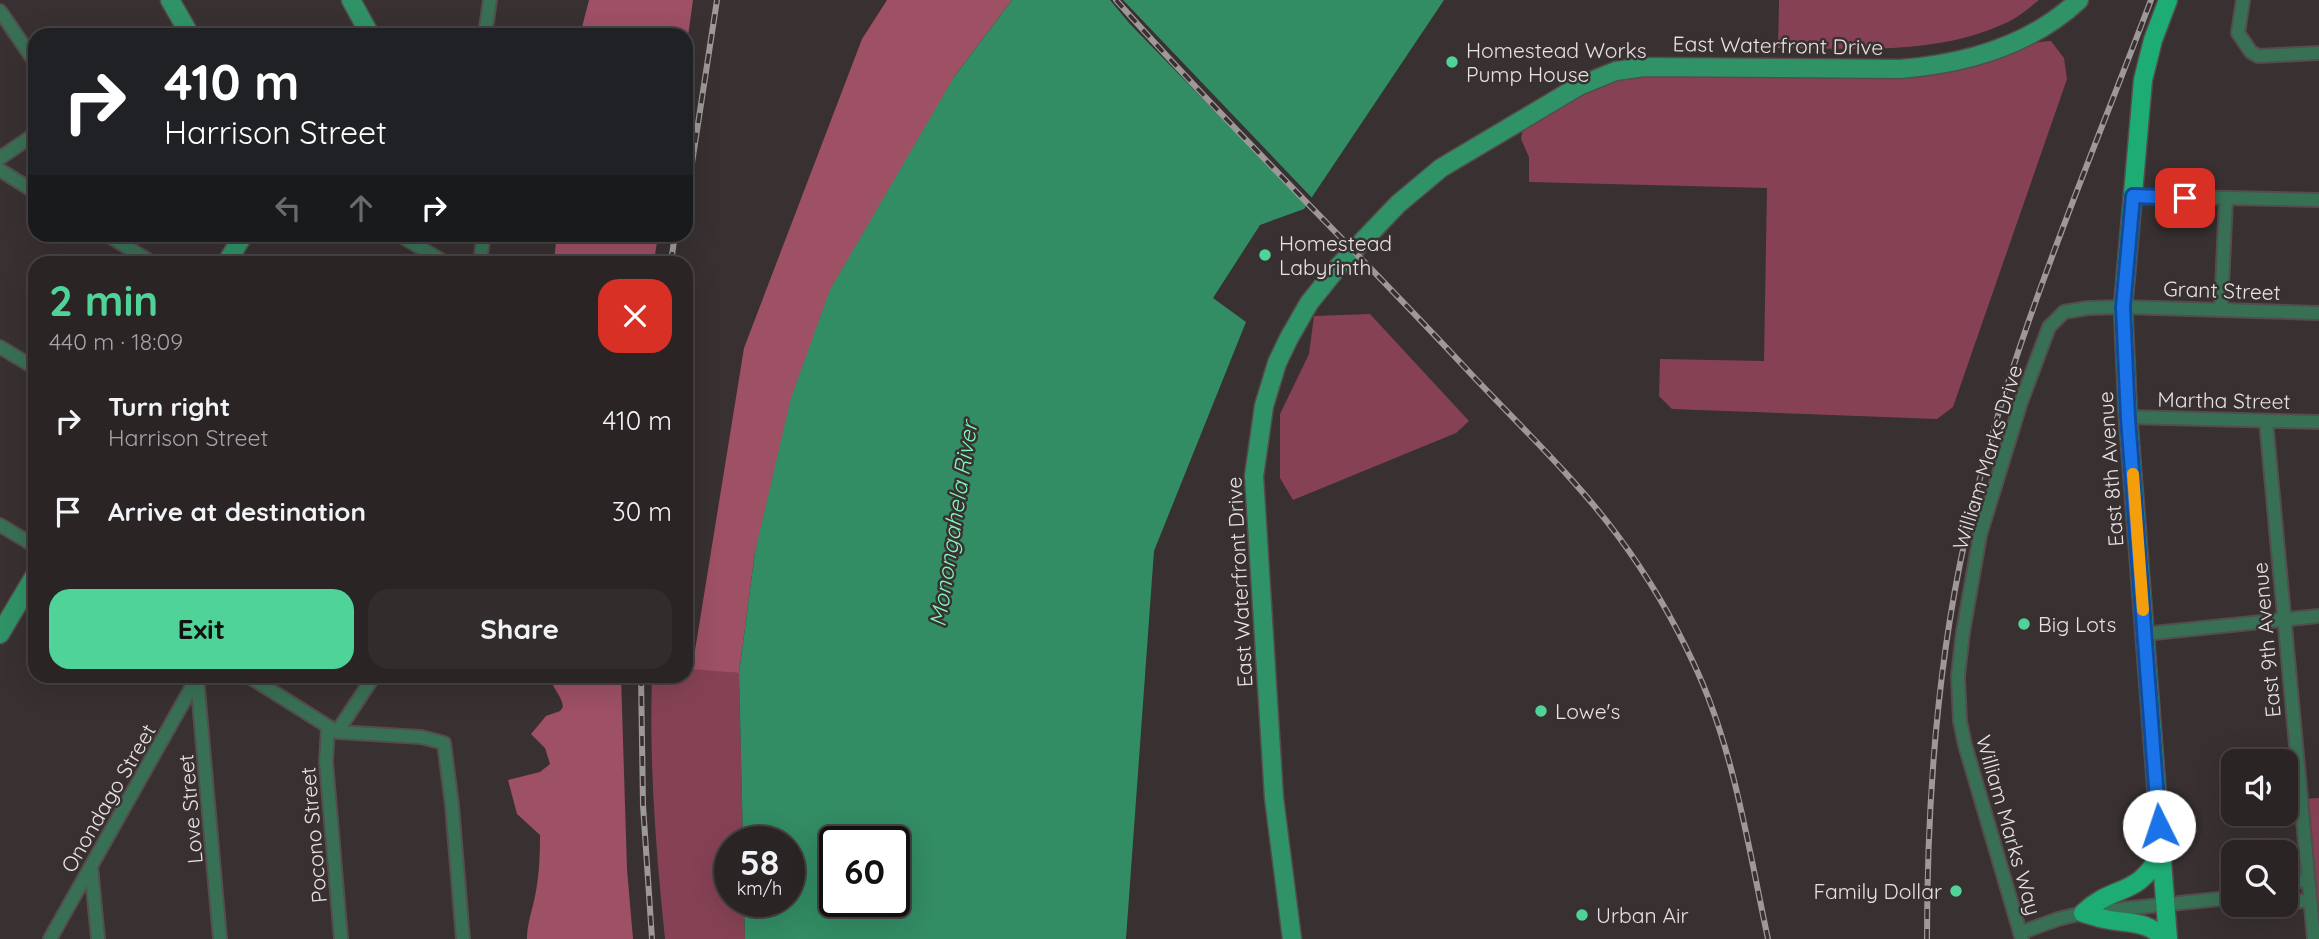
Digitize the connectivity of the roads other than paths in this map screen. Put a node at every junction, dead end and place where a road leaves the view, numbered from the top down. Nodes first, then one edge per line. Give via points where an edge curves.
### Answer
1 (170, 0) edge
2 (351, 0) edge
3 (490, 0) edge
4 (2078, 0) edge
5 (2168, 0) edge
6 (2243, 0) edge
7 (0, 11) edge
8 (184, 28) edge
9 (366, 28) edge
10 (486, 28) edge
11 (28, 52) edge
12 (2319, 53) edge
13 (28, 139) edge
14 (0, 158) edge
15 (0, 170) edge
16 (28, 188) edge
17 (2133, 196) junction
18 (2227, 199) junction
19 (2319, 200) edge
20 (119, 242) edge
21 (411, 242) edge
22 (142, 256) edge
23 (434, 256) edge
24 (2123, 307) junction
25 (2221, 309) junction
26 (2319, 313) edge
27 (0, 347) edge
28 (28, 364) edge
29 (2128, 418) junction
30 (2266, 421) junction
31 (2319, 422) edge
32 (0, 525) edge
33 (28, 542) edge
34 (28, 587) edge
35 (2319, 617) edge
36 (2284, 620) junction
37 (0, 634) edge
38 (2144, 634) junction
39 (193, 683) edge
40 (198, 683) edge
41 (260, 683) edge
42 (369, 683) edge
43 (1960, 721) joint
44 (332, 730) junction
45 (2161, 852) junction
46 (91, 866) junction
47 (2308, 880) junction
48 (2298, 881) edge
49 (2221, 900) edge
50 (2310, 900) junction
51 (2298, 902) edge
52 (2165, 904) junction
53 (2083, 913) junction
54 (2021, 936) edge
55 (50, 939) edge
56 (99, 939) edge
57 (220, 939) edge
58 (341, 939) edge
59 (463, 939) edge
60 (1292, 939) edge
61 (2166, 939) edge
62 (2314, 939) edge

1 - 8 street
2 - 9 street
3 - 10 street
4 - 60 street, East Waterfront Drive via 2023,39 1975,58 1928,67 1644,67 1616,71 1579,86 1441,167 1338,267 1309,303 1277,363 1259,430 1254,476 1275,798
5 - 17 main road, East 8th Avenue via 2146,61
6 - 12 street via 2238,33 2251,52 2258,56
7 - 11 street
13 - 14 street
15 - 16 street
17 - 18 street
17 - 24 main road, East 8th Avenue
18 - 19 street
18 - 25 street
20 - 22 street
21 - 23 street
24 - 25 street, Grant Street
24 - 29 main road, East 8th Avenue
24 - 43 street, William Marks Drive via 2064,312 2049,327 1980,535 1958,676
25 - 26 street, Grant Street
27 - 28 street
29 - 30 street, Martha Street
29 - 38 main road, East 8th Avenue
30 - 31 street, Martha Street
30 - 36 street, East 9th Avenue
32 - 33 street
34 - 37 street
35 - 36 street
36 - 38 street
36 - 47 street, East 9th Avenue
38 - 45 main road, East 8th Avenue
39 - 46 street, Onondago Street
40 - 57 street, Love Street
41 - 44 street
42 - 44 street, Pocono Street
43 - 54 street, William Marks Way
44 - 58 street, Pocono Street via 326,762
44 - 59 street via 443,743
45 - 52 main road, East 8th Avenue
45 - 53 main road via 2139,883 2094,902
46 - 55 street, Onondago Street
46 - 56 street
47 - 48 street
47 - 50 street, East 9th Avenue
49 - 52 street
50 - 51 street
50 - 62 street, East 9th Avenue
52 - 53 street
52 - 61 main road, East 8th Avenue
53 - 54 street
53 - 61 main road via 2134,922

